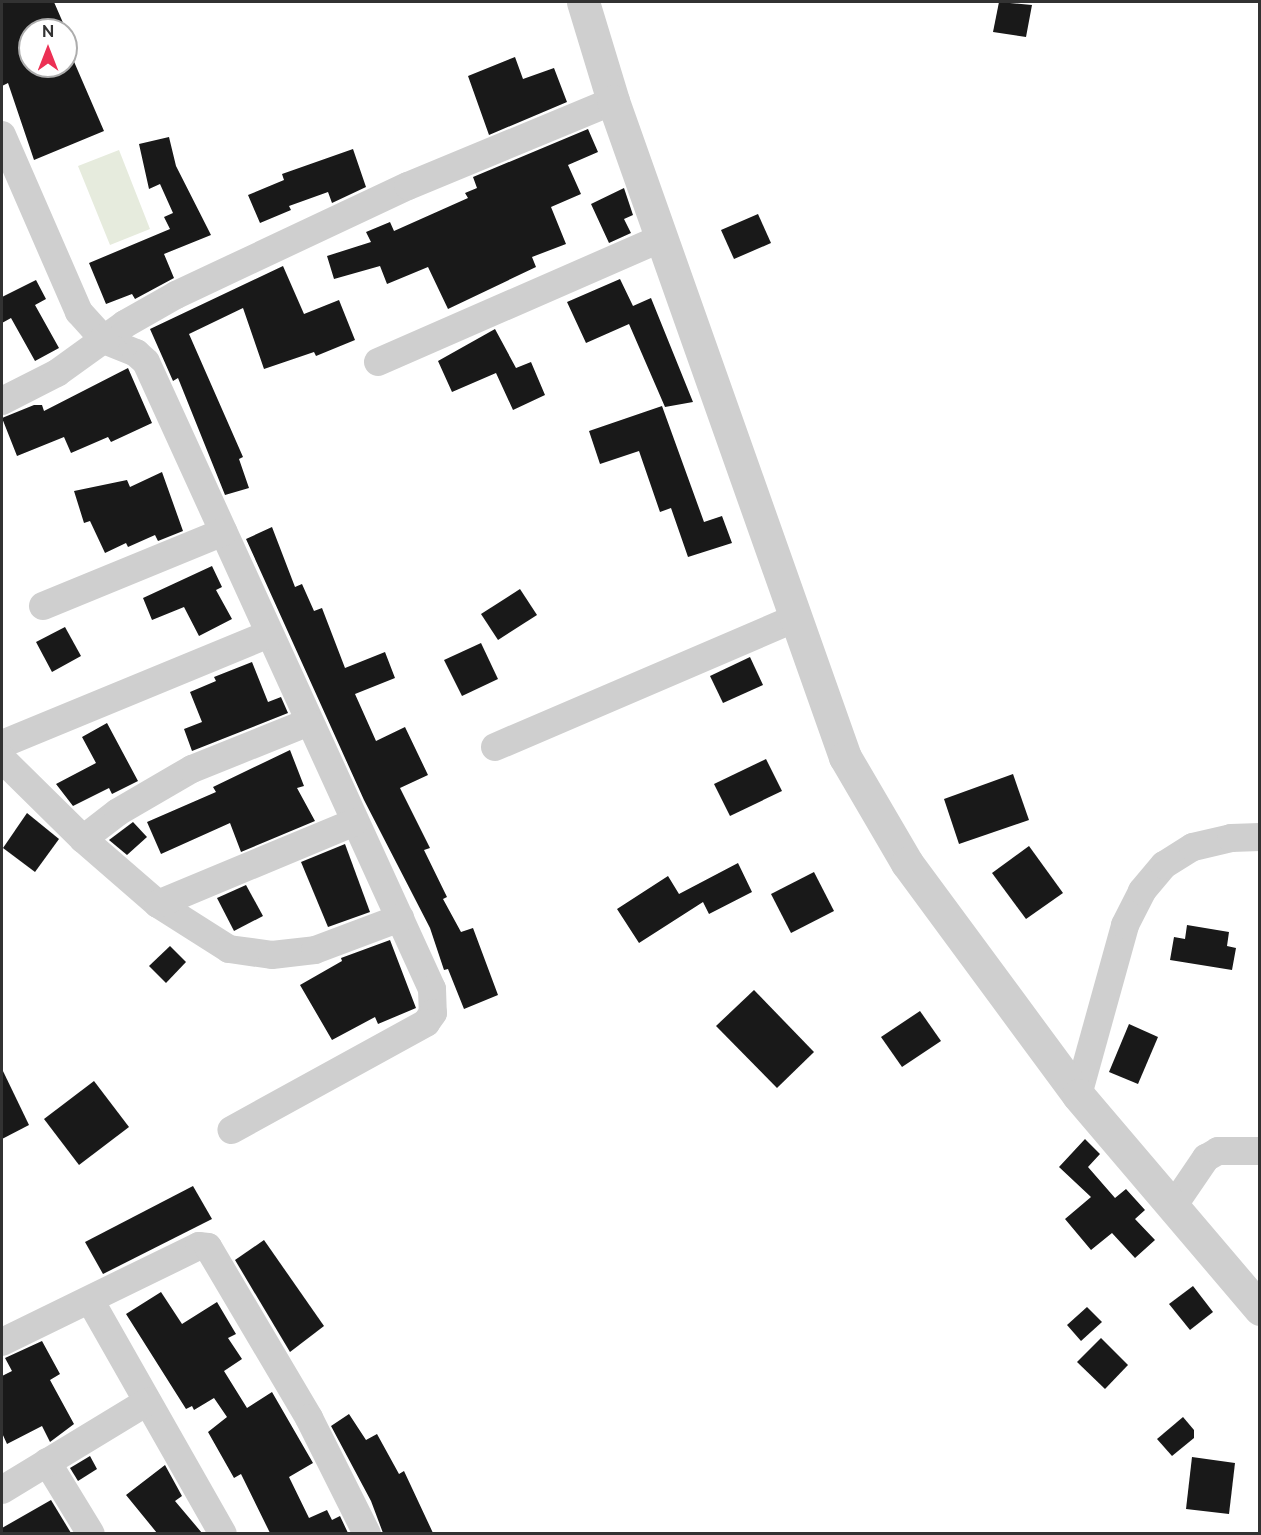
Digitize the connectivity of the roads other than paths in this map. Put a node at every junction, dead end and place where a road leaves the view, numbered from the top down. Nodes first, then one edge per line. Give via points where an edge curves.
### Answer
1 (583, 2) edge
2 (612, 101) junction
3 (2, 135) edge
4 (662, 238) junction
5 (104, 340) junction
6 (378, 362) dead end
7 (2, 401) edge
8 (223, 532) junction
9 (43, 606) dead end
10 (794, 620) junction
11 (269, 634) junction
12 (309, 722) junction
13 (2, 744) edge
14 (495, 747) dead end
15 (2, 759) edge
16 (355, 822) junction
17 (1260, 837) edge
18 (83, 839) junction
19 (158, 904) junction
20 (400, 918) junction
21 (1078, 1095) junction
22 (231, 1130) dead end
23 (1260, 1151) edge
24 (1174, 1205) junction
25 (90, 1300) junction
26 (1260, 1309) edge
27 (2, 1342) edge
28 (147, 1402) junction
29 (47, 1462) junction
30 (2, 1490) edge
31 (91, 1533) edge
32 (223, 1533) edge
33 (367, 1533) edge

1 - 2 street
2 - 4 street
2 - 5 street via 408,186 236,266 176,295
3 - 5 street via 80,312
4 - 6 street
4 - 10 street
5 - 7 street via 57,373
5 - 8 street via 136,353 146,362
8 - 9 street
8 - 11 street
10 - 14 street
10 - 21 street via 836,737 877,817
11 - 12 street
11 - 13 street
12 - 16 street
12 - 18 street via 192,769 118,812
15 - 18 street
16 - 19 street
16 - 20 street
17 - 21 street via 1231,838 1193,847 1164,865 1142,891 1125,925
18 - 19 street
19 - 20 street via 229,949 272,955 315,950
20 - 22 street via 432,989 433,1013 426,1023
21 - 24 street
23 - 24 street via 1218,1151 1206,1158
24 - 26 street
25 - 27 street
25 - 28 street
25 - 33 street via 199,1246 208,1247 309,1418
28 - 29 street
28 - 32 street
29 - 30 street
29 - 31 street

